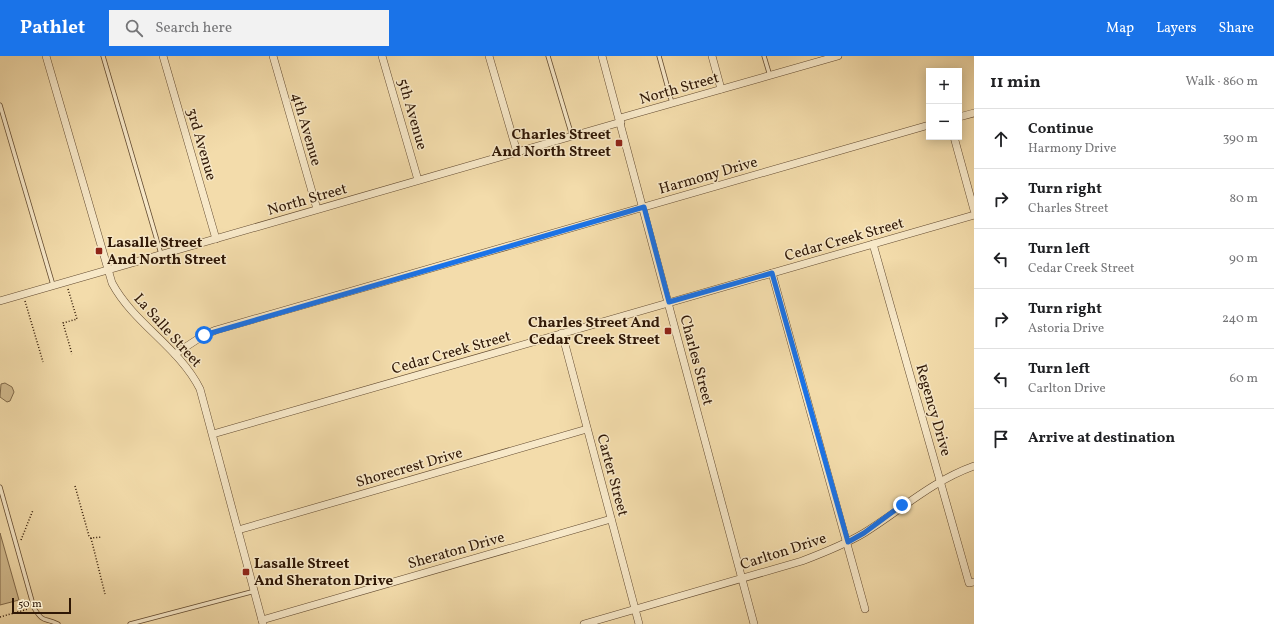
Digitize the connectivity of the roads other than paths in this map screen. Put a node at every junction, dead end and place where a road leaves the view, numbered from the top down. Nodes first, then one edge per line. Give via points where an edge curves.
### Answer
1 (46, 56) edge
2 (103, 56) edge
3 (163, 56) edge
4 (273, 56) edge
5 (382, 56) edge
6 (489, 56) edge
7 (548, 56) edge
8 (602, 56) edge
9 (659, 56) edge
10 (712, 56) edge
11 (764, 56) edge
12 (838, 56) edge
13 (822, 58) edge
14 (770, 76) junction
15 (721, 90) junction
16 (673, 104) junction
17 (0, 105) edge
18 (974, 113) edge
19 (962, 116) edge
20 (620, 120) junction
21 (926, 126) edge
22 (572, 136) junction
23 (955, 140) edge
24 (517, 152) junction
25 (418, 180) junction
26 (644, 207) junction
27 (317, 209) junction
28 (974, 210) edge
29 (974, 215) edge
30 (216, 239) junction
31 (873, 244) junction
32 (161, 254) junction
33 (107, 270) junction
34 (772, 273) junction
35 (53, 285) junction
36 (0, 300) edge
37 (669, 302) junction
38 (562, 333) junction
39 (176, 354) junction
40 (587, 429) junction
41 (213, 434) junction
42 (974, 466) edge
43 (940, 481) junction
44 (0, 487) edge
45 (611, 519) junction
46 (238, 530) junction
47 (848, 542) junction
48 (742, 579) junction
49 (972, 583) edge
50 (255, 591) junction
51 (635, 609) junction
52 (865, 609) dead end
53 (263, 622) edge
54 (45, 623) edge
55 (58, 624) edge
56 (130, 624) edge
57 (584, 624) edge
58 (639, 624) edge
59 (754, 624) edge

1 - 33 street, La Salle Street
2 - 32 lane
3 - 30 street, 3rd Avenue
4 - 27 street, 4th Avenue
5 - 25 street, 5th Avenue
6 - 24 street
7 - 22 lane
8 - 20 street, Charles Street
9 - 16 lane
10 - 15 street
11 - 14 lane
12 - 13 street, North Street
13 - 14 street, North Street
14 - 15 street, North Street
15 - 16 street, North Street
16 - 20 street, North Street
17 - 35 lane
18 - 19 street
20 - 22 street, North Street
20 - 26 street, Charles Street
21 - 26 street, Harmony Drive
22 - 24 street, North Street
23 - 28 street
24 - 25 street, North Street
25 - 27 street, North Street
26 - 37 street, Charles Street
26 - 39 street, Harmony Drive via 216,330
27 - 30 street, North Street
29 - 31 street, Cedar Creek Street
30 - 32 street, North Street
31 - 34 street, Cedar Creek Street
31 - 43 street, Regency Drive
32 - 33 street, North Street
33 - 35 street, North Street
33 - 39 street, La Salle Street via 125,303
34 - 37 street, Cedar Creek Street
34 - 47 street
35 - 36 street, North Street
37 - 38 street, Cedar Creek Street
37 - 48 street, Charles Street
38 - 40 street, Carter Street
38 - 41 street, Cedar Creek Street
39 - 41 street, La Salle Street via 200,389
40 - 45 street, Carter Street
40 - 46 street, Shorecrest Drive
41 - 46 street, La Salle Street
42 - 43 street, Carlton Drive
43 - 47 street, Carlton Drive
43 - 49 street, Regency Drive
44 - 54 lane via 34,608 38,617
45 - 51 street, Carter Street
45 - 53 street, Sheraton Drive
46 - 50 street, La Salle Street
47 - 48 street, Carlton Drive via 802,561
47 - 52 street
48 - 51 street, Carlton Drive
48 - 59 street, Charles Street
50 - 53 street, La Salle Street
50 - 56 lane
51 - 57 street, Carlton Drive
51 - 58 street, Carter Street
54 - 55 lane

